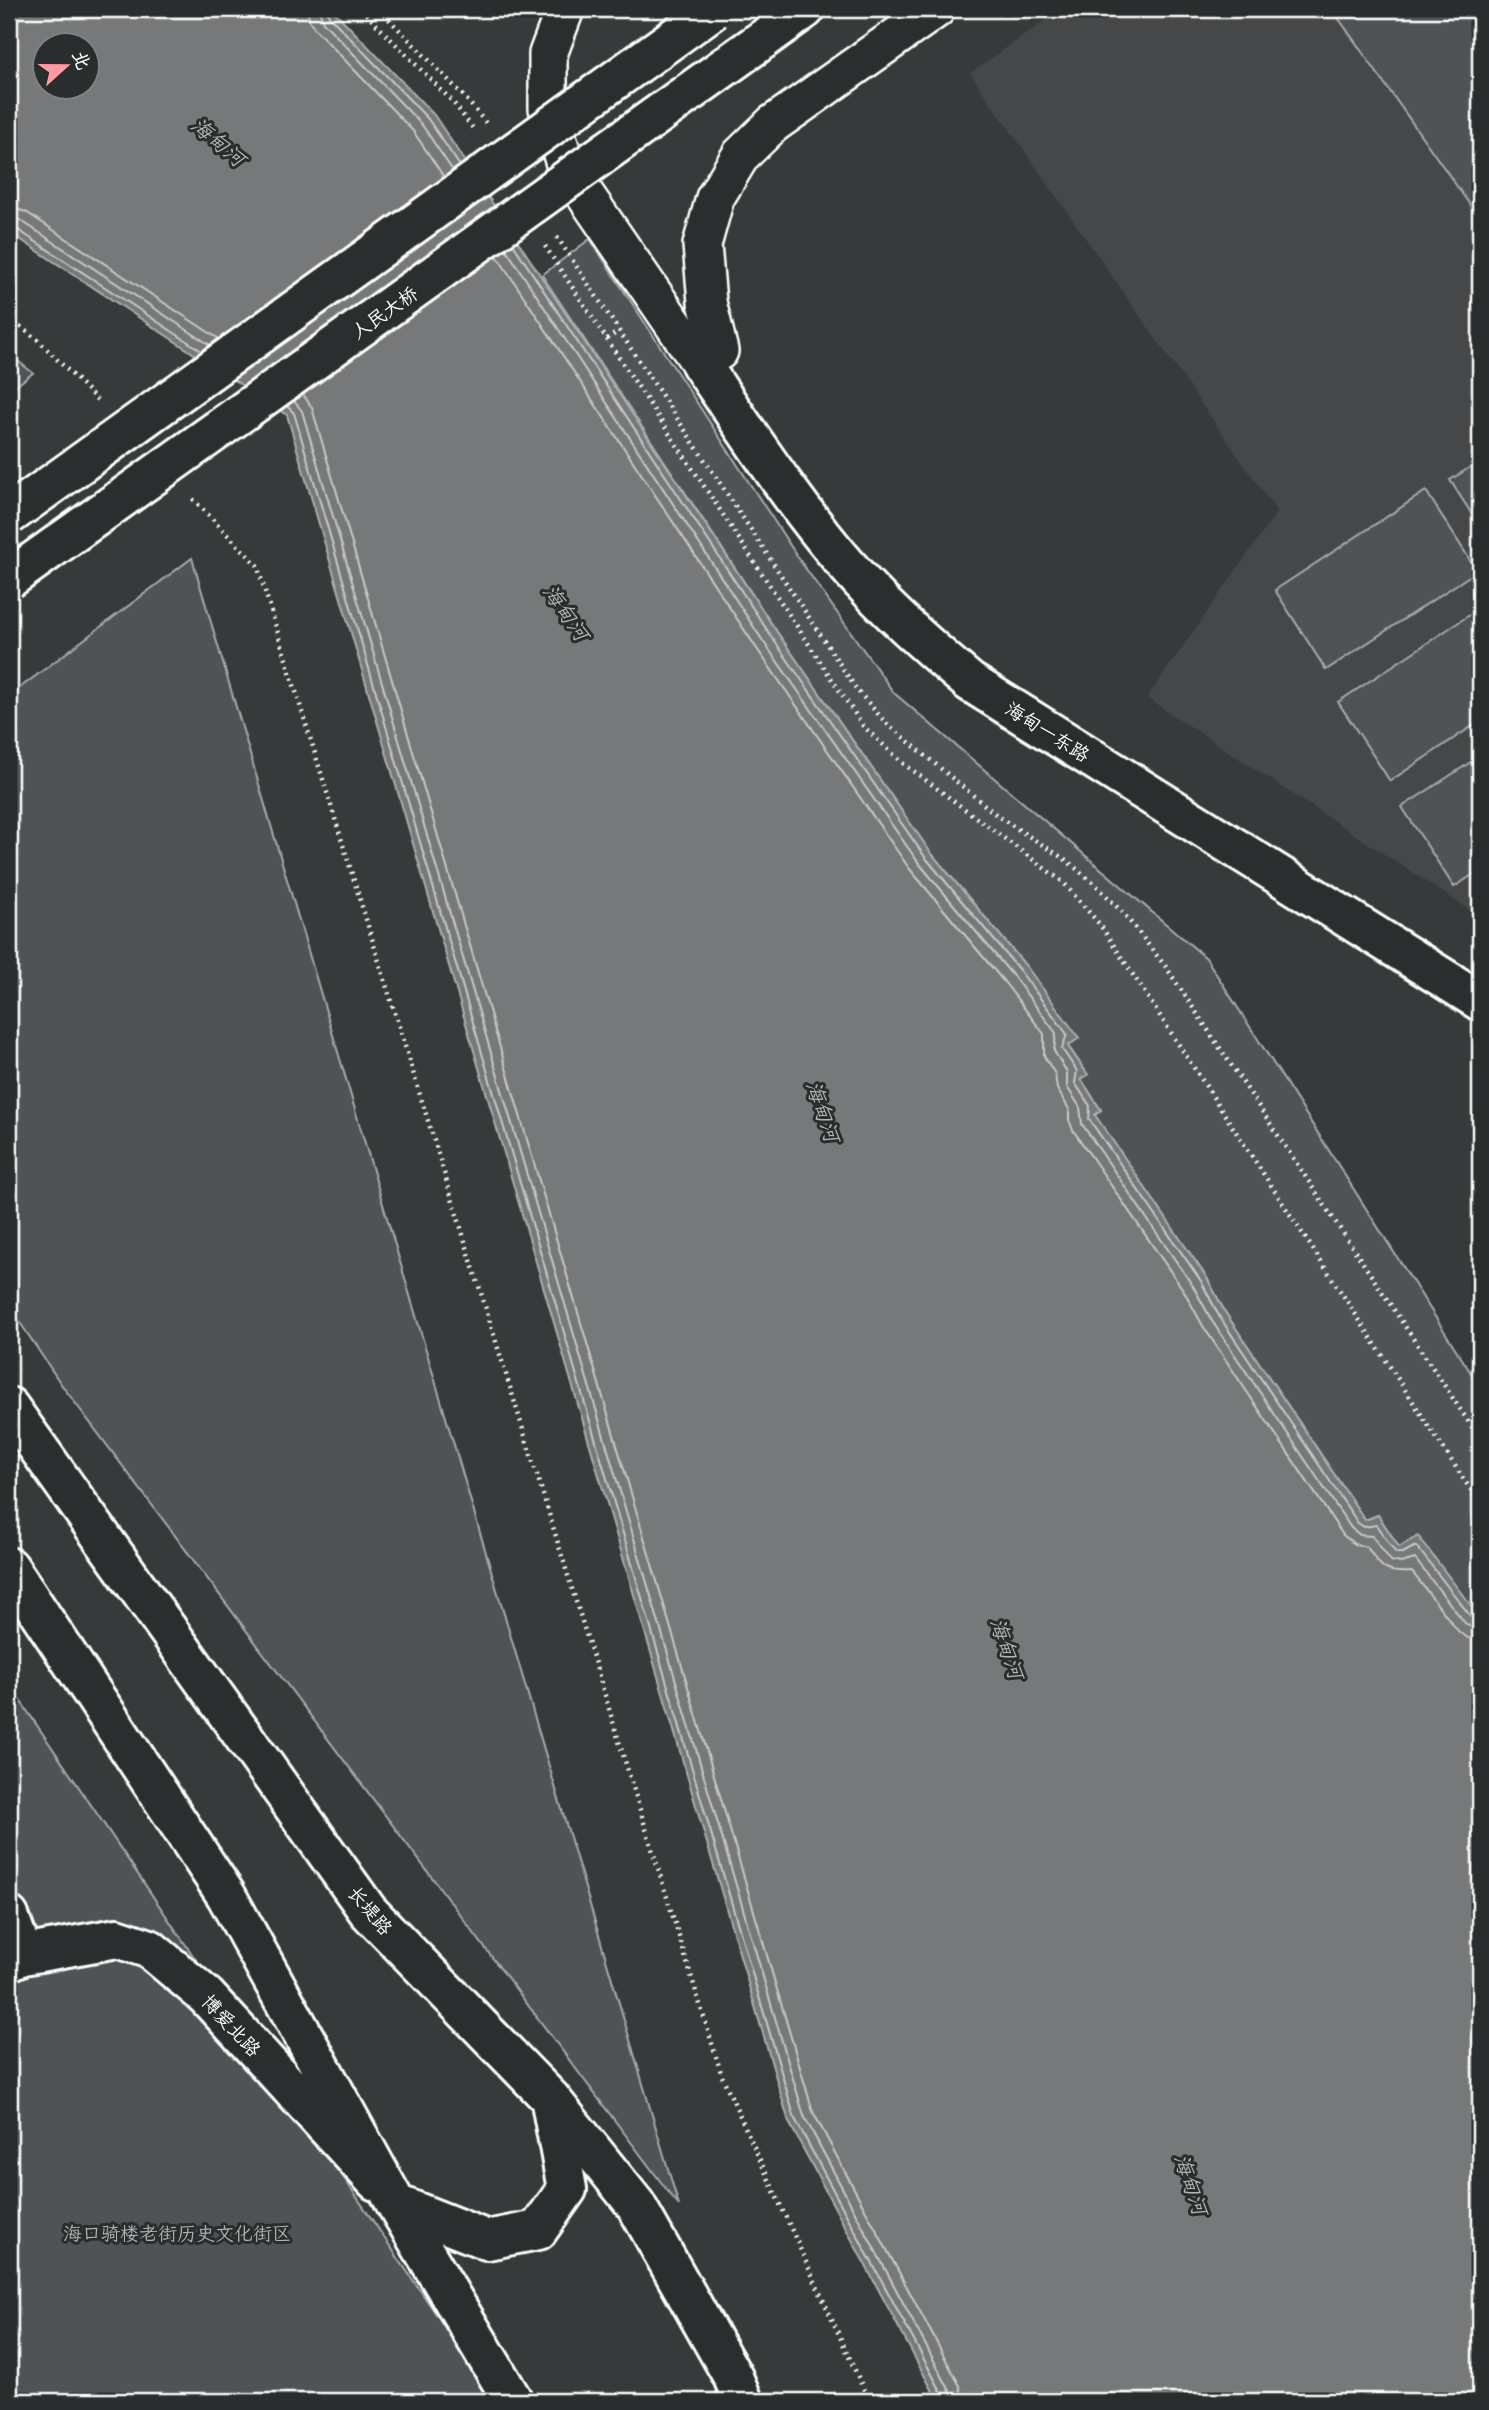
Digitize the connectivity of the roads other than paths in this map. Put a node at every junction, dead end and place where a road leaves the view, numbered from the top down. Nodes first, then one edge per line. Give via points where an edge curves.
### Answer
1 (565, 9) edge
2 (714, 9) edge
3 (805, 9) edge
4 (936, 9) edge
5 (710, 357) junction
6 (9, 515) edge
7 (9, 579) edge
8 (1480, 977) edge
9 (1480, 1001) edge
10 (9, 1406) edge
11 (9, 1567) edge
12 (9, 1916) edge
13 (16, 1958) edge
14 (550, 2098) junction
15 (396, 2204) junction
16 (513, 2401) edge
17 (743, 2401) edge

1 - 5 street via 548,54 548,108 566,167
2 - 6 main road, bridge
3 - 7 main road, 人民大桥, bridge
4 - 5 street via 773,124 741,155 715,198 702,245
5 - 8 main road, 海甸一东路 via 875,565 983,666
5 - 9 main road, 海甸一东路 via 779,479 819,531 911,632 970,682
10 - 14 main road, 长堤路 via 368,1911
11 - 15 main road via 226,1895
12 - 13 main road, 博爱北路
13 - 15 main road, 博爱北路 via 117,1938 150,1949 206,1996
14 - 15 main road via 567,2189 538,2230 488,2240
14 - 17 main road, 长堤路 via 636,2205
15 - 16 main road

